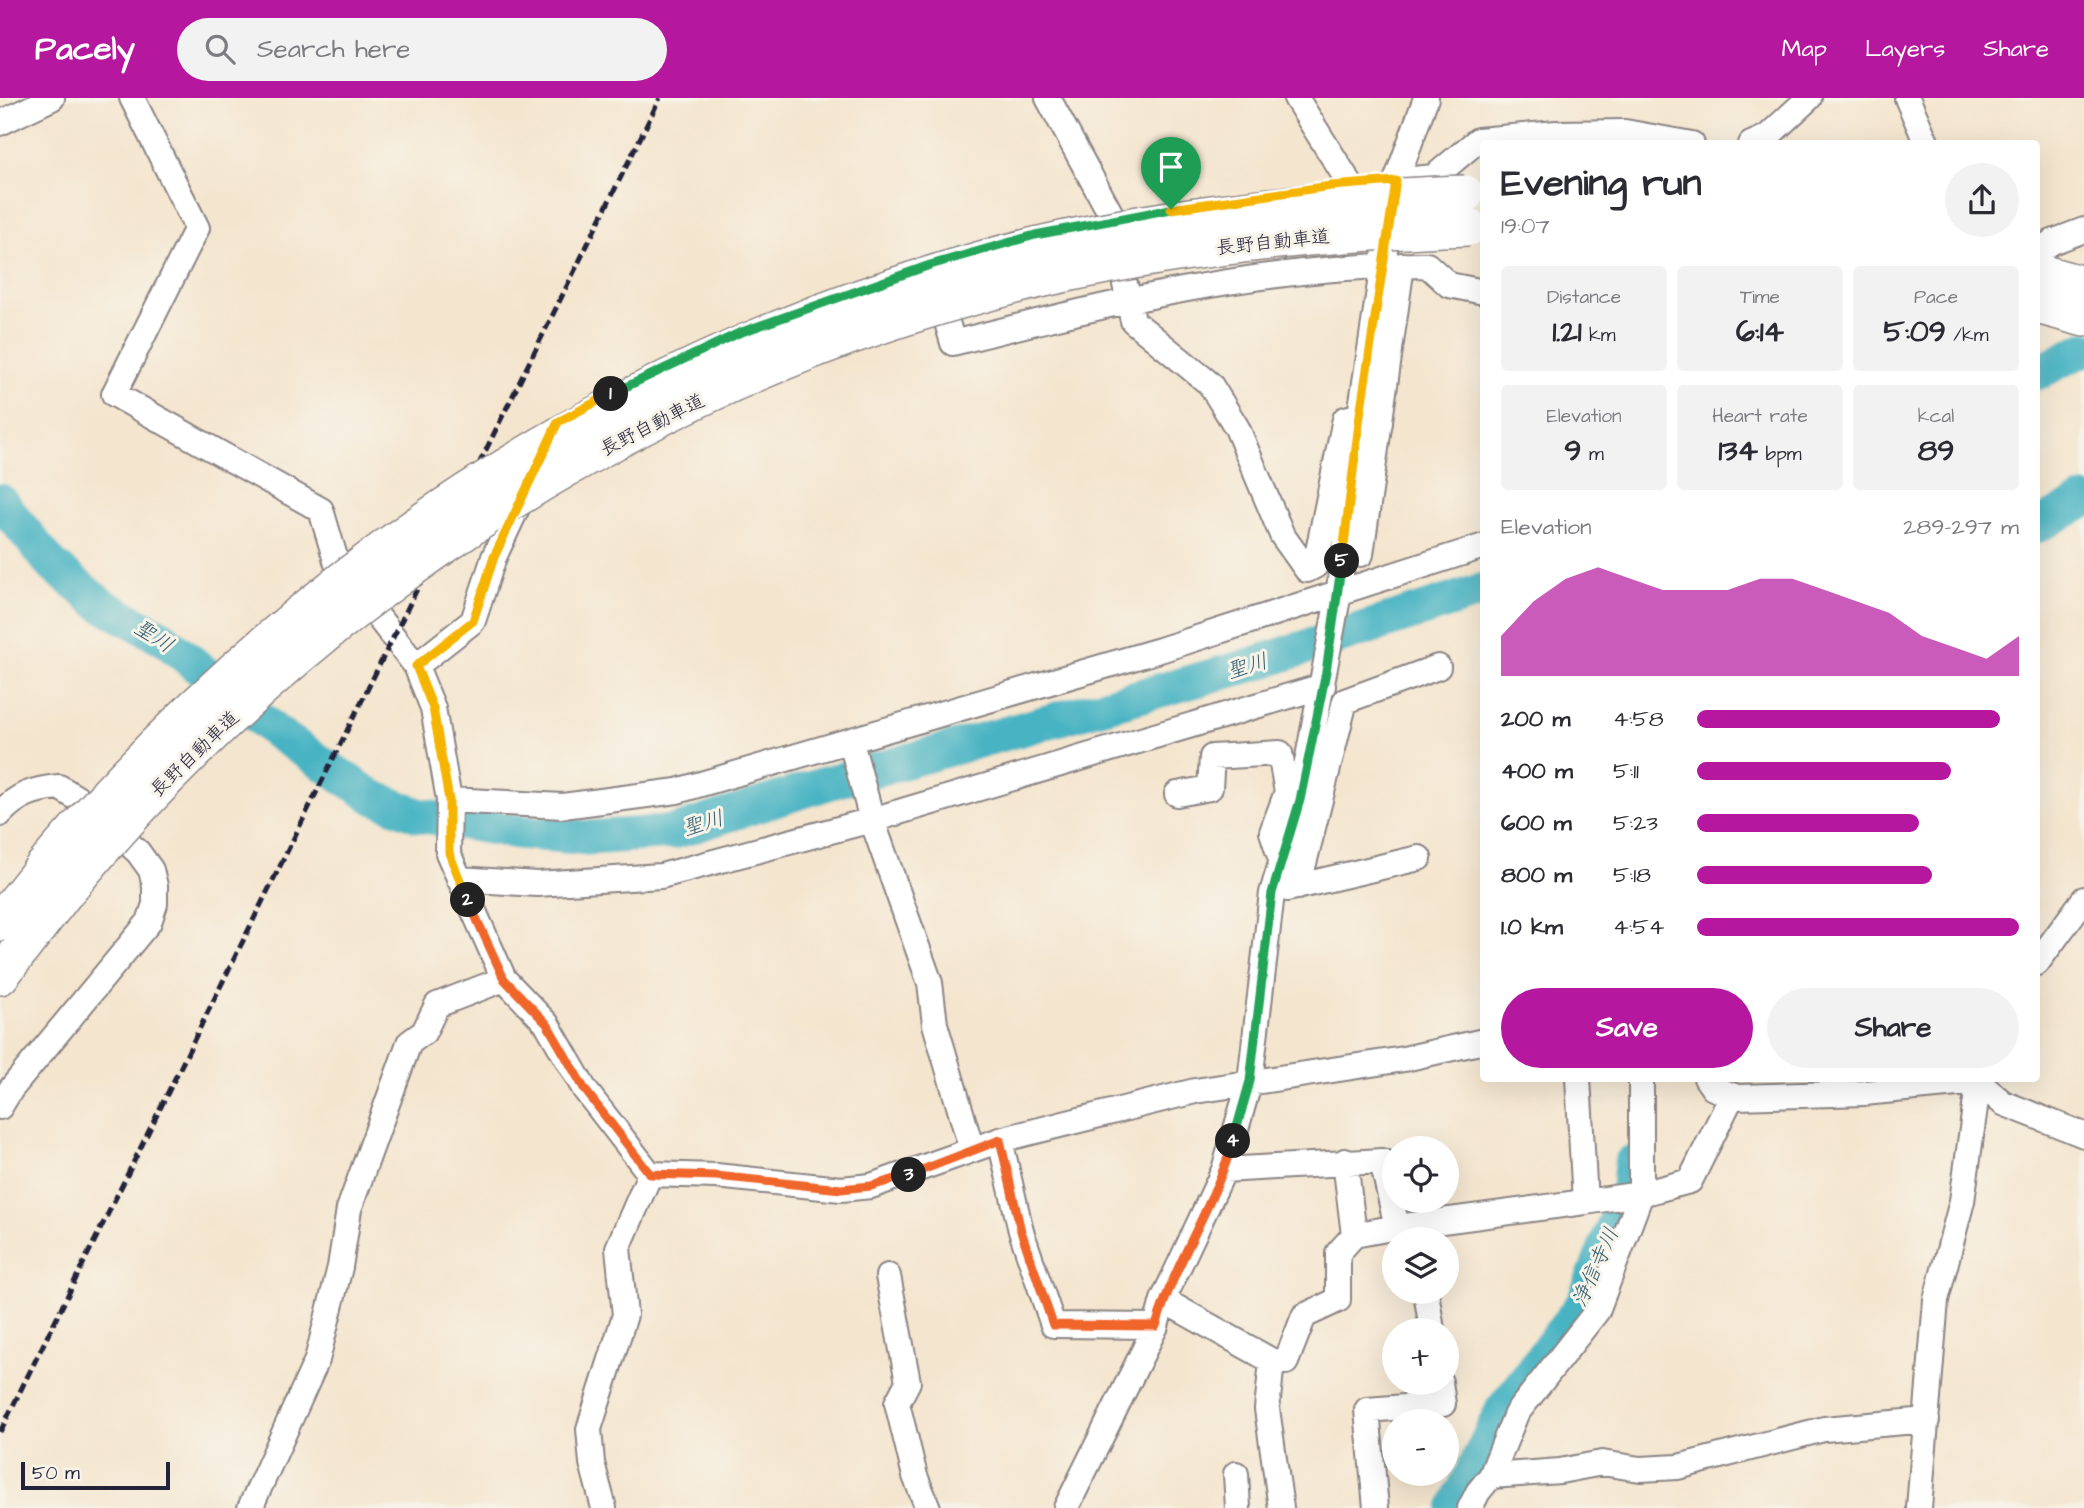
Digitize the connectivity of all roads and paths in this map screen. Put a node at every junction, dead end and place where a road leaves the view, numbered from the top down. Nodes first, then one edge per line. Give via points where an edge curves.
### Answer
1 (52, 98) edge
2 (132, 98) edge
3 (1048, 98) edge
4 (1296, 98) edge
5 (1426, 98) edge
6 (1809, 98) edge
7 (1907, 98) edge
8 (0, 123) edge
9 (1670, 140) edge
10 (1760, 140) edge
11 (1925, 140) edge
12 (1396, 181) junction
13 (1350, 184) junction
14 (1476, 211) edge
15 (1114, 220) junction
16 (2084, 230) edge
17 (2041, 249) edge
18 (930, 265) junction
19 (1393, 265) junction
20 (2084, 285) edge
21 (1480, 291) edge
22 (1127, 300) junction
23 (2040, 306) edge
24 (2084, 318) edge
25 (1370, 419) junction
26 (1480, 548) edge
27 (1361, 554) dead end
28 (337, 564) junction
29 (1338, 594) junction
30 (416, 666) junction
31 (1438, 667) dead end
32 (1324, 679) junction
33 (851, 742) junction
34 (1177, 794) dead end
35 (80, 800) junction
36 (449, 800) junction
37 (0, 814) edge
38 (872, 820) junction
39 (1419, 858) dead end
40 (1282, 863) junction
41 (459, 879) junction
42 (55, 880) junction
43 (1298, 887) junction
44 (1272, 893) junction
45 (2084, 899) edge
46 (0, 922) edge
47 (2040, 959) edge
48 (0, 976) edge
49 (504, 979) junction
50 (1480, 1042) edge
51 (1250, 1081) junction
52 (1578, 1082) edge
53 (1642, 1082) edge
54 (1709, 1082) edge
55 (1960, 1082) edge
56 (1978, 1082) edge
57 (1980, 1082) edge
58 (1732, 1096) junction
59 (0, 1107) edge
60 (2075, 1132) edge
61 (1000, 1140) junction
62 (2084, 1146) edge
63 (972, 1150) junction
64 (1346, 1161) junction
65 (1224, 1170) junction
66 (650, 1174) junction
67 (1641, 1195) junction
68 (1586, 1202) junction
69 (1408, 1227) edge
70 (1434, 1227) edge
71 (1382, 1233) edge
72 (1354, 1235) junction
73 (888, 1276) dead end
74 (1163, 1300) junction
75 (1156, 1326) junction
76 (1272, 1361) junction
77 (1442, 1395) edge
78 (1927, 1420) junction
79 (1236, 1474) dead end
80 (1491, 1476) junction
81 (250, 1508) edge
82 (604, 1508) edge
83 (928, 1508) edge
84 (1066, 1508) edge
85 (1238, 1508) edge
86 (1281, 1508) edge
87 (1376, 1508) edge
88 (1470, 1508) edge
89 (1919, 1508) edge

1 - 8 street
2 - 28 street via 197,228 114,394 321,510
3 - 15 street
4 - 13 street
5 - 12 street
6 - 10 street
7 - 11 street
9 - 12 street via 1625,132 1478,140 1434,177
12 - 13 street
12 - 19 street
13 - 15 street
14 - 42 highway, 長野自動車道, bridge via 1283,205 1161,221 983,259 857,300 702,362 493,474 344,578 233,668 133,766
15 - 18 street via 1035,235
15 - 22 street
16 - 17 street
17 - 20 highway
18 - 22 street via 953,343
18 - 30 street via 739,333 558,422 494,557 473,621
19 - 21 street via 1427,265 1449,285
19 - 22 street via 1256,278
19 - 25 street
22 - 25 street via 1133,321 1210,384 1237,428 1282,535 1307,569 1315,566 1345,419
23 - 24 highway
25 - 27 street
25 - 29 street
26 - 29 street
28 - 30 street
28 - 35 street via 173,708
29 - 32 street
29 - 33 street
30 - 36 street via 433,708
31 - 43 street via 1345,701
32 - 38 street
32 - 40 street via 1300,800
33 - 36 street via 677,791 563,806
33 - 38 street
34 - 40 street via 1210,788 1212,757 1280,753 1287,792 1272,832
35 - 37 street via 59,788 43,788 13,799
35 - 59 street via 138,852 151,870 155,904 149,922
36 - 41 street via 449,853
38 - 41 street via 661,876 537,884
38 - 63 street via 930,983 935,1024
39 - 43 street
40 - 44 street
41 - 49 street
42 - 46 highway, 長野自動車道
42 - 48 highway, 長野自動車道
43 - 44 street
44 - 51 street
45 - 47 street
49 - 66 street via 547,1024 585,1090
49 - 81 street via 437,1005 424,1032 409,1044 349,1209 317,1360
50 - 51 street via 1404,1059
51 - 61 street
51 - 65 street
52 - 68 street
53 - 67 street
54 - 58 street
55 - 58 street via 1864,1093
56 - 78 street via 1962,1201 1936,1300
57 - 60 street via 2003,1103
58 - 67 street via 1690,1181
60 - 62 street
61 - 63 street
61 - 75 street via 1021,1231 1053,1325
63 - 66 street via 871,1186 841,1189
64 - 65 street
64 - 69 street via 1382,1161
64 - 72 street
65 - 74 street
66 - 82 street via 618,1248 625,1315 589,1429
67 - 68 street
67 - 80 street via 1597,1311 1516,1414
68 - 70 street
71 - 72 street
72 - 76 street via 1338,1253 1338,1300 1304,1316 1286,1362
73 - 83 street via 908,1382 897,1403
74 - 75 street
74 - 76 street
75 - 84 street
76 - 86 street via 1267,1409
77 - 87 street via 1443,1404 1367,1410
78 - 80 street via 1824,1429 1678,1467 1602,1464
78 - 89 street
79 - 85 street
80 - 88 street

